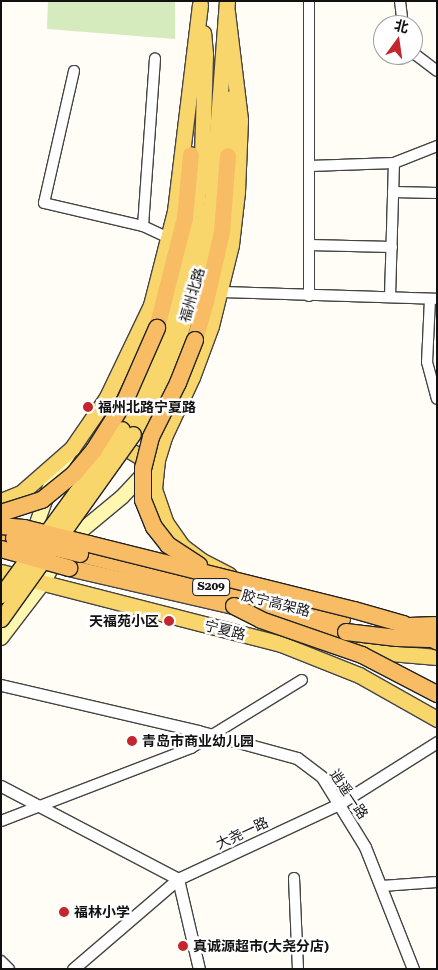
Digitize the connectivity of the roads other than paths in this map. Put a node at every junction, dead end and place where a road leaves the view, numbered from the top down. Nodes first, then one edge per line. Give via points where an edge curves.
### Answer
1 (309, 1) edge
2 (400, 1) edge
3 (200, 3) edge
4 (227, 7) edge
5 (402, 15) edge
6 (195, 48) junction
7 (233, 55) junction
8 (154, 58) dead end
9 (423, 60) edge
10 (74, 71) dead end
11 (437, 71) edge
12 (437, 146) edge
13 (192, 155) joint
14 (228, 156) joint
15 (394, 163) junction
16 (310, 166) junction
17 (393, 192) junction
18 (437, 193) edge
19 (143, 226) junction
20 (169, 238) junction
21 (310, 245) junction
22 (392, 247) junction
23 (220, 292) junction
24 (309, 296) junction
25 (390, 298) junction
26 (433, 299) edge
27 (437, 399) edge
28 (101, 406) junction
29 (128, 431) junction
30 (72, 448) junction
31 (157, 460) junction
32 (1, 501) edge
33 (1, 513) edge
34 (1, 527) edge
35 (1, 535) edge
36 (64, 545) junction
37 (39, 546) junction
38 (1, 549) edge
39 (1, 557) edge
40 (52, 569) junction
41 (7, 572) edge
42 (226, 574) junction
43 (43, 583) junction
44 (247, 586) junction
45 (280, 587) junction
46 (1, 595) edge
47 (234, 606) junction
48 (1, 619) edge
49 (396, 619) junction
50 (437, 623) edge
51 (437, 629) edge
52 (314, 635) junction
53 (1, 638) edge
54 (437, 640) edge
55 (437, 657) edge
56 (359, 676) junction
57 (302, 680) dead end
58 (1, 685) edge
59 (437, 694) edge
60 (437, 719) edge
61 (214, 735) junction
62 (437, 742) edge
63 (1, 786) edge
64 (339, 804) junction
65 (40, 805) junction
66 (1, 821) edge
67 (294, 878) dead end
68 (178, 879) junction
69 (437, 882) edge
70 (382, 886) junction
71 (1, 960) edge
72 (9, 969) edge
73 (73, 969) edge
74 (199, 969) edge
75 (298, 969) edge
76 (413, 969) edge

1 - 16 street
2 - 5 street
3 - 6 main road
3 - 29 main road, 福州北路 via 205,54 199,199 193,239 180,297 165,342
4 - 7 main road
4 - 29 main road, 福州北路 via 212,200 202,264 175,349 155,394
6 - 13 main road
6 - 20 main road
7 - 14 main road
7 - 23 main road via 241,143 232,236
8 - 19 street
9 - 11 street
10 - 19 street via 44,203
12 - 15 street
13 - 33 highway, bridge via 185,218 174,268 157,328 124,401 94,450 74,474 42,500
14 - 44 highway, bridge via 222,232 206,302 178,383 151,437 143,468 143,500 154,528 168,545 190,562
15 - 16 street
15 - 17 street
16 - 21 street
17 - 18 street
17 - 22 street
19 - 20 street
20 - 28 main road via 151,305
21 - 22 street
21 - 24 street
22 - 25 street
23 - 24 street
23 - 31 main road via 192,377
24 - 25 street
25 - 26 street
26 - 27 street via 427,362
28 - 30 main road
28 - 31 main road via 94,420 96,430 141,457
29 - 37 main road, 福州北路, bridge
30 - 32 main road via 21,493
30 - 37 main road via 52,481
31 - 36 main road via 122,497
31 - 42 main road via 154,489 166,523 182,546
34 - 37 main road
34 - 44 highway, bridge via 24,528
35 - 50 highway, 胶宁高架路 / S209, bridge via 342,619 392,627
36 - 37 main road
36 - 40 main road
36 - 44 main road
37 - 41 main road
37 - 46 main road, bridge
37 - 48 main road, bridge
38 - 47 highway, 胶宁高架路 / S209, bridge
39 - 41 main road, 宁夏路
40 - 41 main road, 宁夏路
40 - 43 main road
40 - 52 main road, 宁夏路
41 - 43 main road, 宁夏路
42 - 44 main road
42 - 45 main road
43 - 53 main road
43 - 56 main road, 宁夏路 via 281,644
44 - 45 main road
44 - 49 main road via 355,614
44 - 54 highway, bridge via 403,624
45 - 49 main road
47 - 54 highway, 胶宁高架路 / S209, bridge via 346,632
47 - 59 highway, bridge via 261,620 362,655
49 - 50 main road
49 - 51 main road
52 - 55 main road, 宁夏路 via 378,652
52 - 56 main road
56 - 60 main road, 宁夏路
57 - 61 street
58 - 61 street, 逍遥一路
61 - 64 street, 逍遥一路 via 297,758 322,777
61 - 65 street via 141,769
62 - 64 street, 大尧一路
63 - 65 street
64 - 68 street, 大尧一路
64 - 70 street, 逍遥一路 via 365,847
65 - 66 street
65 - 68 street
67 - 75 street
68 - 73 street, 大尧一路
68 - 74 street
69 - 70 street
70 - 76 street, 逍遥一路
71 - 72 street

